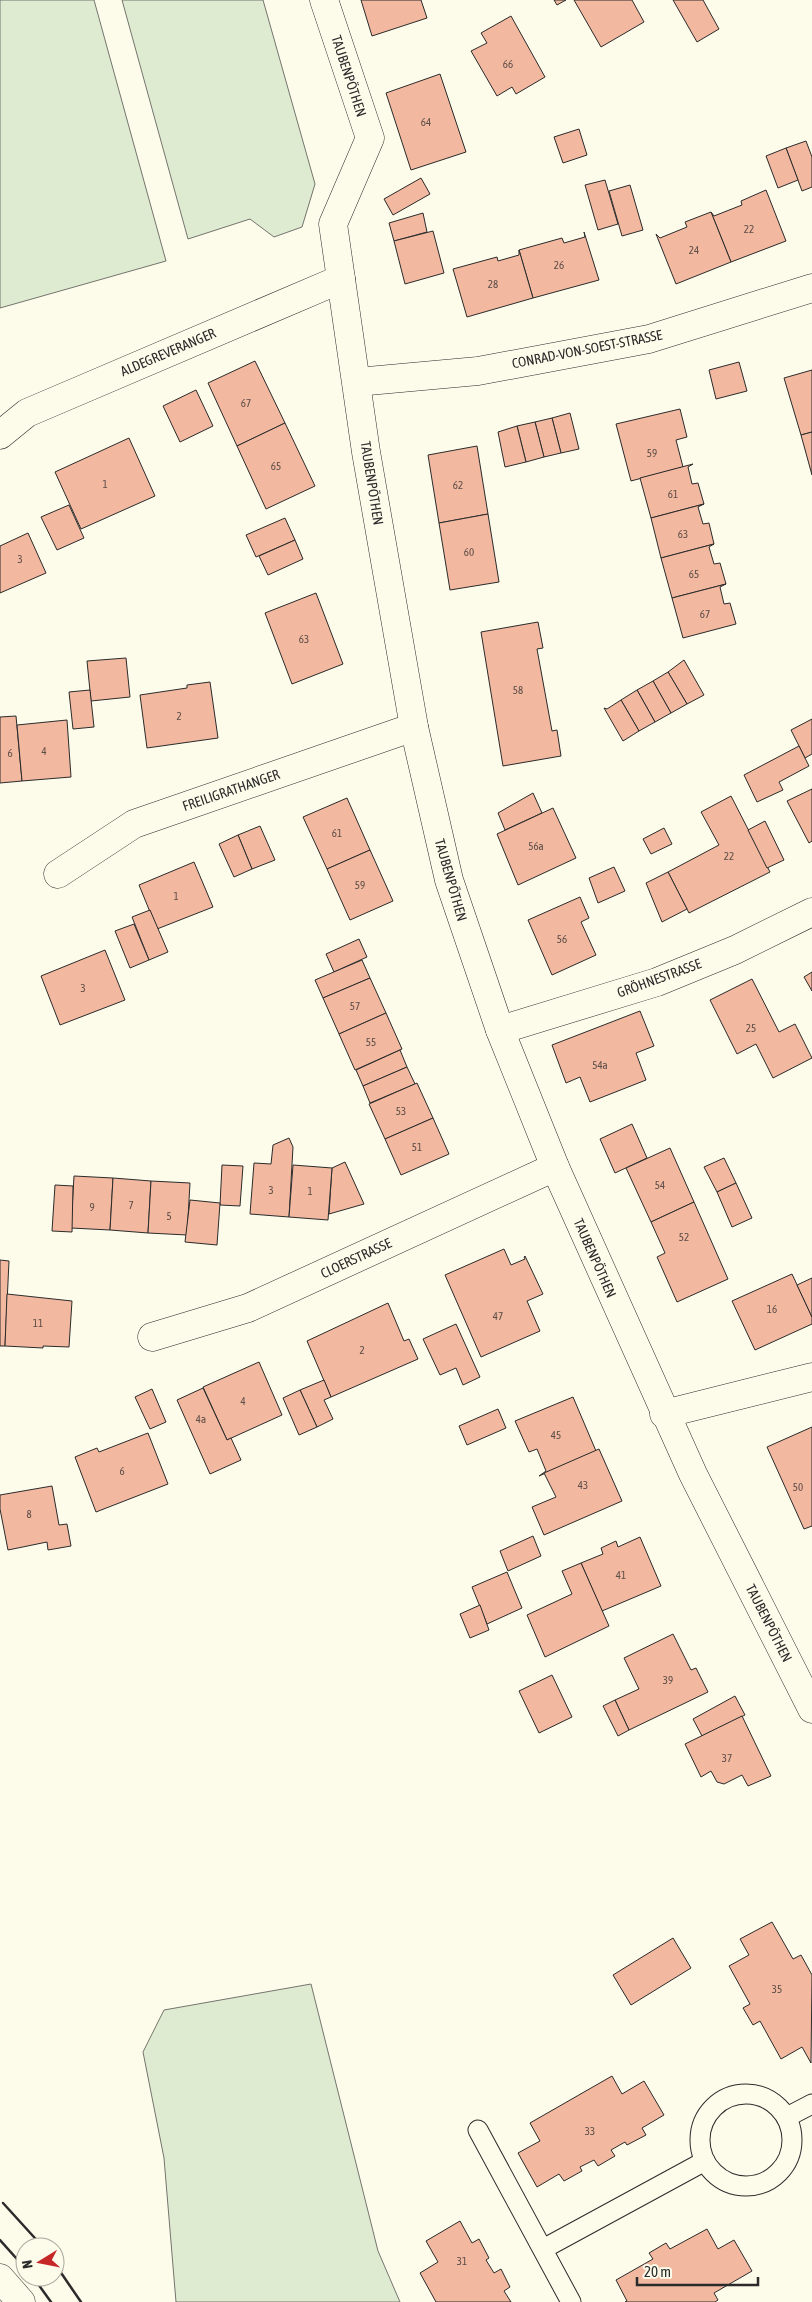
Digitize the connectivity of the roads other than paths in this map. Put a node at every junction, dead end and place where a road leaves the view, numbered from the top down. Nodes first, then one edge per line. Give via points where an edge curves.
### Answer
1 (324, 0) edge
2 (341, 279) junction
3 (812, 288) edge
4 (357, 382) junction
5 (0, 435) edge
6 (414, 727) junction
7 (58, 874) dead end
8 (812, 912) edge
9 (500, 1030) junction
10 (554, 1167) junction
11 (152, 1337) dead end
12 (812, 1377) edge
13 (664, 1414) junction
14 (812, 1708) edge
15 (812, 2104) edge
16 (787, 2117) junction
17 (478, 2130) dead end
18 (705, 2161) junction
19 (543, 2249) junction
20 (0, 2278) edge
21 (21, 2302) edge
22 (571, 2302) edge

1 - 2 street, TAUBENPÖTHEN via 370,138 333,224
2 - 4 street, TAUBENPÖTHEN
2 - 5 street, ALDEGREVERANGER via 27,413
3 - 4 street, CONRAD-VON-SOEST-STRASSE via 649,339 478,371
4 - 6 street, TAUBENPÖTHEN via 366,452
6 - 7 street, FREILIGRATHANGER via 134,824
6 - 9 street, TAUBENPÖTHEN via 449,880
8 - 9 street, GRÖHNESTRASSE via 735,950 657,982
9 - 10 street, TAUBENPÖTHEN
10 - 11 street, CLOERSTRASSE via 248,1308
10 - 13 street, TAUBENPÖTHEN
12 - 13 street
13 - 14 street, TAUBENPÖTHEN
15 - 16 lane
16 - 18 lane via 767,2098 752,2093 736,2094 722,2100 710,2111 702,2126 700,2142
16 - 18 lane via 793,2136 792,2152 773,2178 758,2185 726,2182 712,2172
17 - 19 lane
18 - 19 lane
19 - 22 lane
20 - 21 street

